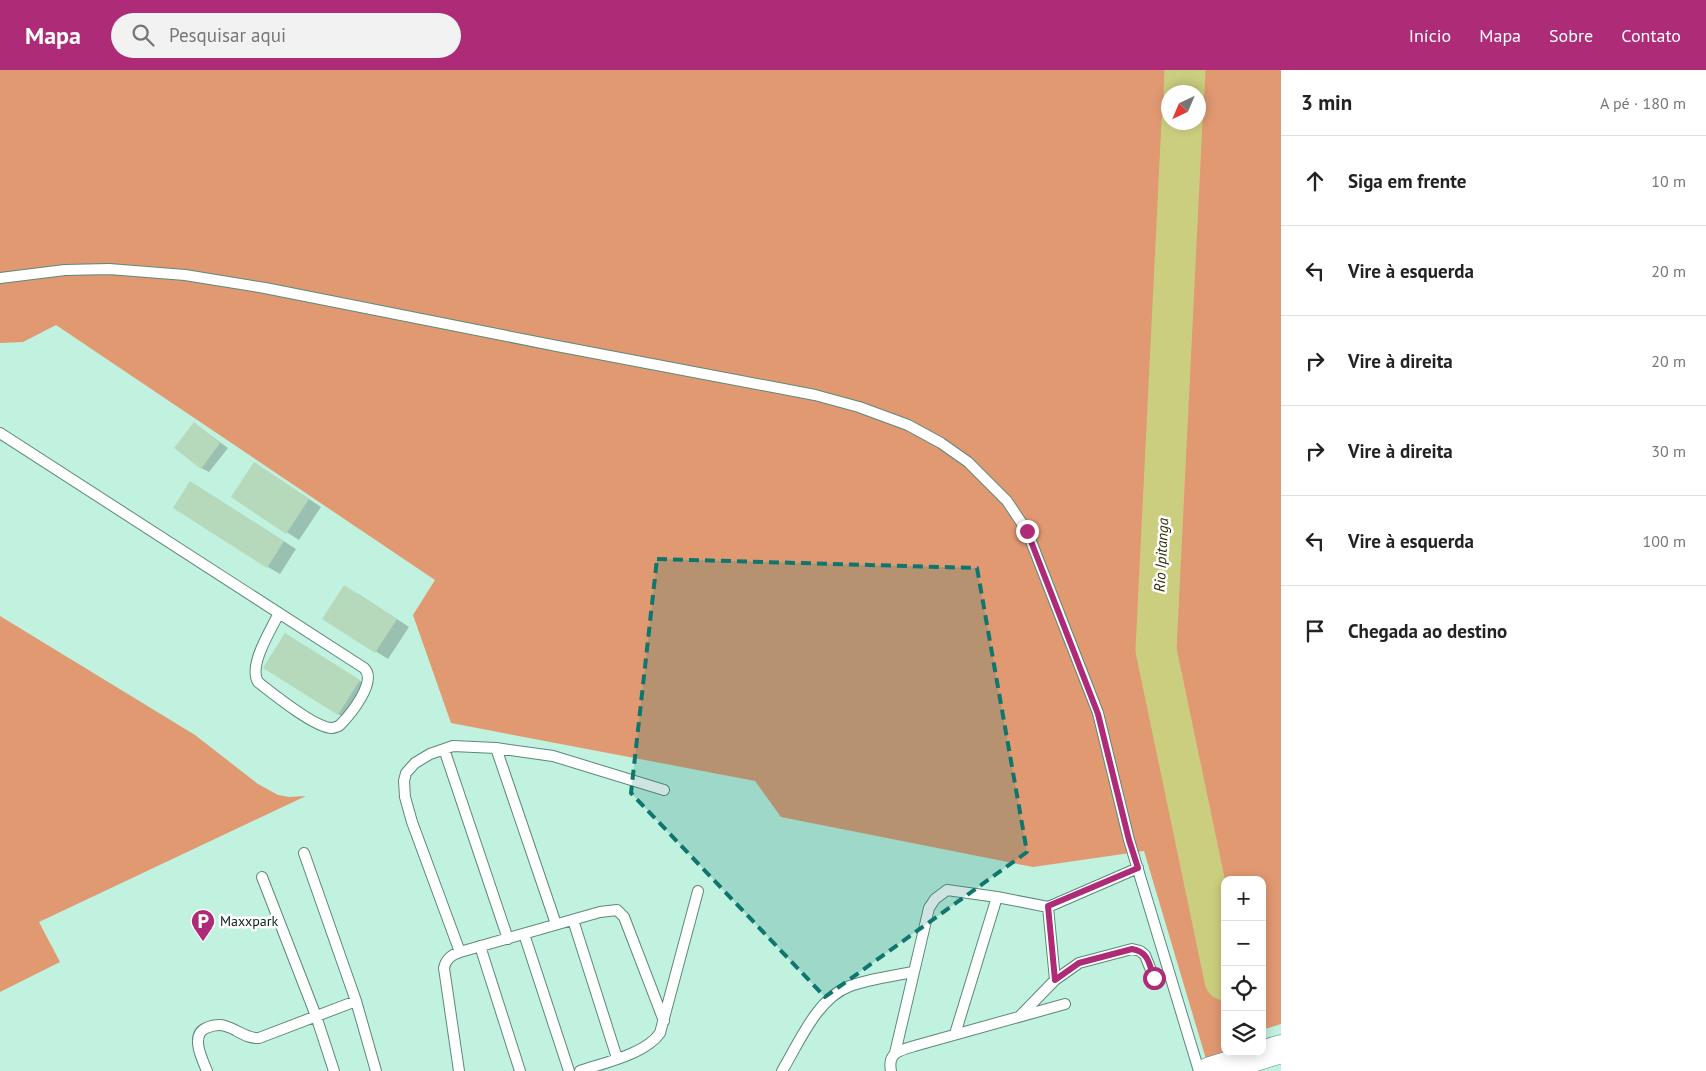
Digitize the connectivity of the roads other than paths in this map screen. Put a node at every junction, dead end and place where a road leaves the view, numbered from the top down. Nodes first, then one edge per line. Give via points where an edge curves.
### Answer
1 (0, 278) edge
2 (0, 433) edge
3 (279, 613) junction
4 (496, 748) junction
5 (444, 749) junction
6 (664, 790) dead end
7 (304, 853) dead end
8 (1138, 868) junction
9 (262, 877) dead end
10 (698, 891) dead end
11 (997, 897) junction
12 (1048, 906) junction
13 (573, 920) junction
14 (556, 924) junction
15 (524, 934) junction
16 (508, 939) junction
17 (480, 946) junction
18 (460, 952) junction
19 (914, 972) junction
20 (1154, 978) dead end
21 (1055, 980) junction
22 (356, 1001) junction
23 (1065, 1004) dead end
24 (316, 1016) junction
25 (1020, 1016) junction
26 (664, 1021) junction
27 (955, 1034) junction
28 (1276, 1051) edge
29 (895, 1053) junction
30 (617, 1058) junction
31 (207, 1071) edge
32 (334, 1071) edge
33 (376, 1071) edge
34 (459, 1071) edge
35 (520, 1071) edge
36 (569, 1071) edge
37 (580, 1071) edge
38 (782, 1071) edge
39 (891, 1071) edge
40 (1207, 1071) edge

1 - 8 lane via 66,270 109,269 185,275 248,285 815,395 858,407 933,438 968,462 1007,501 1027,531 1098,714
2 - 3 lane
3 - 3 lane via 258,658 255,677 263,686 324,726 333,728 340,725 366,688 367,671
4 - 5 lane via 453,746
4 - 6 lane via 554,756
4 - 14 lane
5 - 16 lane
5 - 18 lane via 415,763 406,773 405,797
7 - 22 lane
8 - 12 lane
8 - 40 lane
9 - 24 lane
10 - 26 lane
11 - 12 lane
11 - 19 lane via 947,890 940,894 929,908
11 - 27 lane
12 - 21 lane
13 - 14 lane
13 - 26 lane via 613,909 621,913 629,926
13 - 30 lane
14 - 15 lane
15 - 16 lane
15 - 36 lane
16 - 17 lane
17 - 18 lane
17 - 35 lane
18 - 34 lane via 449,957 444,968
19 - 29 lane
19 - 38 lane via 849,986 834,995 820,1007
20 - 21 lane via 1145,955 1132,949 1079,963
21 - 25 lane
22 - 24 lane
22 - 33 lane
23 - 25 lane
24 - 31 lane via 259,1038 225,1026 201,1030 198,1045
24 - 32 lane
25 - 27 lane
26 - 30 lane via 656,1039
27 - 29 lane
28 - 40 main road
29 - 39 lane via 889,1064
30 - 37 lane

